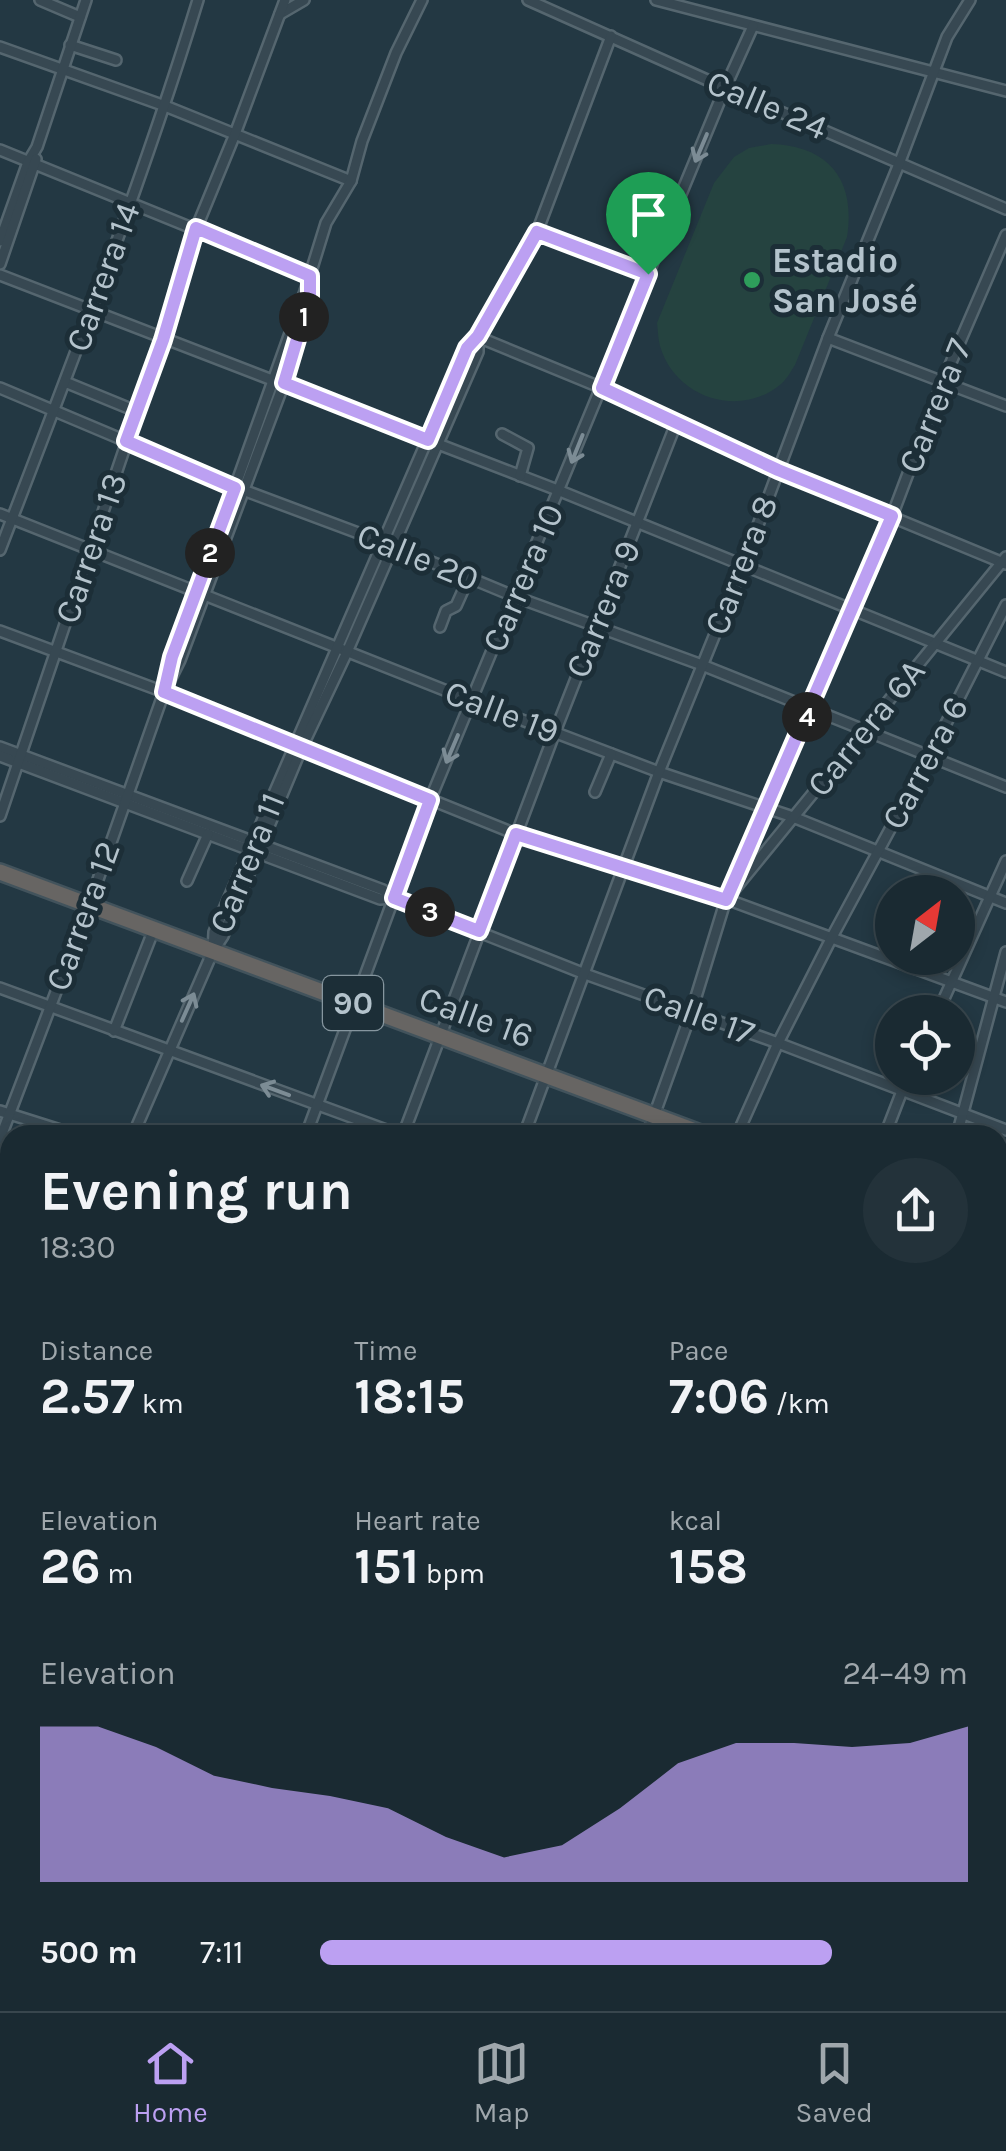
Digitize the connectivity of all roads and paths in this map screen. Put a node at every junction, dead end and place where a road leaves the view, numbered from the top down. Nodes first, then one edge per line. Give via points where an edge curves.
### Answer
1 (40, 0) edge
2 (86, 0) edge
3 (198, 0) edge
4 (286, 0) edge
5 (304, 0) edge
6 (422, 0) edge
7 (528, 0) edge
8 (656, 0) edge
9 (970, 0) edge
10 (280, 14) junction
11 (80, 17) junction
12 (753, 26) junction
13 (611, 36) junction
14 (70, 45) junction
15 (0, 47) edge
16 (116, 60) dead end
17 (61, 70) junction
18 (933, 74) junction
19 (725, 88) junction
20 (1006, 92) edge
21 (166, 106) junction
22 (235, 134) junction
23 (0, 150) edge
24 (32, 163) junction
25 (899, 164) junction
26 (350, 181) junction
27 (130, 202) junction
28 (1006, 209) edge
29 (196, 228) junction
30 (537, 232) junction
31 (1006, 235) edge
32 (0, 241) edge
33 (0, 264) edge
34 (648, 274) junction
35 (0, 275) edge
36 (310, 276) junction
37 (92, 309) junction
38 (478, 336) junction
39 (828, 338) junction
40 (163, 340) junction
41 (272, 378) junction
42 (65, 382) junction
43 (942, 382) junction
44 (284, 383) junction
45 (0, 388) edge
46 (602, 388) junction
47 (1006, 406) edge
48 (126, 407) dead end
49 (53, 411) junction
50 (677, 421) junction
51 (502, 434) dead end
52 (126, 441) junction
53 (433, 441) junction
54 (778, 470) junction
55 (520, 476) junction
56 (240, 489) junction
57 (560, 491) junction
58 (0, 514) edge
59 (892, 516) junction
60 (12, 519) junction
61 (638, 522) junction
62 (388, 544) junction
63 (91, 548) junction
64 (0, 550) edge
65 (1004, 561) edge
66 (743, 565) junction
67 (469, 577) junction
68 (200, 592) junction
69 (516, 596) junction
70 (1006, 606) edge
71 (852, 610) junction
72 (440, 627) dead end
73 (597, 627) junction
74 (0, 631) edge
75 (934, 644) junction
76 (342, 650) junction
77 (56, 652) junction
78 (977, 661) junction
79 (702, 665) junction
80 (1006, 672) edge
81 (164, 692) junction
82 (472, 701) junction
83 (810, 710) junction
84 (865, 729) junction
85 (554, 732) junction
86 (299, 746) junction
87 (0, 747) edge
88 (612, 754) junction
89 (930, 755) junction
90 (0, 756) edge
91 (20, 759) junction
92 (659, 772) junction
93 (1006, 786) edge
94 (595, 792) dead end
95 (125, 798) junction
96 (430, 800) junction
97 (765, 809) junction
98 (0, 816) edge
99 (793, 817) junction
100 (208, 834) junction
101 (516, 834) junction
102 (256, 847) junction
103 (877, 853) junction
104 (1006, 861) edge
105 (624, 868) junction
106 (0, 872) edge
107 (187, 881) dead end
108 (990, 897) junction
109 (394, 898) junction
110 (726, 900) junction
111 (1006, 902) edge
112 (89, 905) junction
113 (154, 929) junction
114 (479, 931) junction
115 (832, 937) junction
116 (213, 951) junction
117 (1006, 952) edge
118 (585, 974) junction
119 (952, 981) junction
120 (0, 988) edge
121 (946, 995) edge
122 (994, 998) junction
123 (1006, 1002) edge
124 (355, 1004) junction
125 (50, 1006) junction
126 (692, 1012) junction
127 (114, 1031) junction
128 (440, 1036) junction
129 (778, 1043) junction
130 (168, 1051) junction
131 (547, 1076) junction
132 (875, 1080) edge
133 (900, 1095) edge
134 (914, 1095) edge
135 (317, 1105) junction
136 (4, 1113) edge
137 (654, 1115) junction
138 (964, 1115) junction
139 (43, 1125) edge
140 (137, 1125) edge
141 (310, 1125) edge
142 (374, 1125) edge
143 (406, 1125) edge
144 (528, 1125) edge
145 (650, 1125) edge
146 (680, 1125) edge
147 (742, 1125) edge
148 (889, 1125) edge
149 (960, 1125) edge
150 (992, 1125) edge

1 - 11 street
2 - 11 street
3 - 21 street, Carrera 14
4 - 10 street, Carrera 13
5 - 10 street
6 - 26 street, Carrera 12
7 - 13 street, Calle 24
8 - 12 street
9 - 18 street, Carrera 8
10 - 22 street, Carrera 13
11 - 14 street
12 - 18 street
12 - 19 street, Carrera 10
13 - 19 street, Calle 24
13 - 30 street, Carrera 11
14 - 16 street
14 - 17 street
15 - 17 street
17 - 21 street
17 - 24 street
18 - 20 street
18 - 25 street, Carrera 8
19 - 25 street, Calle 24
19 -> 34 street, Carrera 10
21 - 22 street
21 - 27 street, Carrera 14
22 - 26 street
22 - 29 street, Carrera 13
23 - 24 street
24 - 27 street
24 - 32 street
24 - 33 street
25 - 28 street, Calle 24
25 - 39 street, Carrera 8
26 - 36 street, Carrera 12 via 326,224
27 - 29 street
27 - 37 street, Carrera 14
29 - 36 street
29 - 40 street, Carrera 13
30 - 34 street
30 - 38 street, Carrera 11
31 - 43 street, Carrera 7
34 - 46 street, Carrera 10
35 - 37 street
36 - 41 street, Carrera 12
36 - 44 street, Carrera 12
37 - 40 street
37 - 42 street, Carrera 14
38 - 46 street
38 - 53 street, Carrera 11 via 478,352
39 - 43 street
39 - 54 street, Carrera 8
40 - 41 street
40 - 52 street, Carrera 13
41 - 44 street
41 - 56 street, Carrera 12
42 - 48 street
42 - 49 street, Carrera 14
43 - 47 street
43 - 59 street, Carrera 7
44 - 53 street
44 - 56 street, Carrera 12
45 - 49 street, Calle 20
46 - 50 street
46 -> 57 street, Carrera 10
49 - 52 street, Calle 20
49 - 60 street, Carrera 14
50 - 54 street
50 - 61 street, Carrera 9
51 - 55 street via 528,448
52 - 56 street, Calle 20
52 - 63 street, Carrera 13
53 - 55 street
53 - 62 street, Carrera 11
54 - 59 street
54 - 66 street, Carrera 8
55 - 57 street
56 - 62 street, Calle 20
56 - 68 street, Carrera 12
57 - 61 street
57 - 69 street, Carrera 10
58 - 60 street, Calle 19
59 - 65 street
59 - 71 street, Carrera 7
60 - 63 street, Calle 19
60 - 64 street, Carrera 14
61 - 66 street
61 - 73 street, Carrera 9
62 - 67 street, Calle 20
62 - 76 street, Carrera 11
63 - 68 street, Calle 19
63 - 77 street, Carrera 13
65 - 75 street, Carrera 6A
66 - 71 street
66 - 79 street, Carrera 8
67 - 69 street, Calle 20
67 - 72 street
68 - 76 street, Calle 19
68 - 81 street, Carrera 12
69 - 73 street, Calle 20
69 - 82 street, Carrera 10
70 - 78 street, Carrera 6
71 - 75 street
71 - 83 street, Carrera 7
73 - 79 street, Calle 20
73 - 85 street, Carrera 9
74 - 77 street
75 - 78 street
75 - 84 street, Carrera 6A
76 - 82 street, Calle 19
76 - 86 street, Carrera 11
77 - 81 street
77 - 91 street, Carrera 13
78 - 80 street
78 - 89 street, Carrera 6
79 - 83 street, Calle 20
79 - 92 street, Carrera 8
81 - 86 street
81 - 95 street, Carrera 12
82 - 85 street, Calle 19
82 -> 96 street, Carrera 10
83 - 84 street, Calle 20
83 - 97 street, Carrera 7
84 - 89 street, Calle 20
84 - 99 street, Carrera 6A
85 - 88 street, Calle 19
85 - 101 street, Carrera 9
86 - 96 street
86 - 102 street, Carrera 11
87 - 91 street, Calle 17
88 - 92 street, Calle 19
88 - 94 street
89 - 93 street, Calle 20
89 - 103 street, Carrera 6
90 - 91 street, Calle 17
91 - 95 street, Calle 17
91 - 98 street, Carrera 13
92 - 97 street, Calle 19
92 - 105 street, Carrera 8
95 - 100 street, Calle 17
95 - 102 street, Calle 17
95 - 112 street, Carrera 12
96 - 101 street
96 - 109 street, Carrera 10
97 - 99 street, Calle 19
97 - 110 street, Carrera 7
99 - 103 street, Calle 19
99 - 110 street, Carrera 6A
100 - 102 street, Calle 17
100 - 107 street
101 - 105 street
101 - 114 street, Carrera 9
102 - 109 street, Calle 17
102 - 116 street, Carrera 11
103 - 108 street, Calle 19
103 - 115 street, Carrera 6
104 - 108 street
105 - 110 street
105 - 118 street, Carrera 8
106 - 112 highway, Calle 16 / 90
108 - 111 street, Calle 19
108 - 119 street
109 - 114 street, Calle 17
109 - 124 street, Carrera 10
110 - 115 street
110 - 126 street, Carrera 7
112 - 113 highway, Calle 16 / 90
112 - 125 street, Carrera 12
113 - 116 highway, Calle 16 / 90
113 - 127 street
114 - 118 street, Calle 17
114 - 128 street, Carrera 9
115 - 119 street
115 - 129 street, Carrera 6
116 - 124 highway, Calle 16 / 90
130 -> 116 street, Carrera 11
117 - 122 street
118 - 126 street, Calle 17
118 - 131 street, Carrera 8
119 - 121 street
119 - 122 street
120 - 125 street
122 - 123 street
122 - 138 street
124 - 128 highway, Calle 16 / 90
124 - 135 street, Carrera 10
125 - 127 street
125 - 136 street, Carrera 12
126 - 129 street, Calle 17
126 - 137 street, Carrera 7
127 - 130 street
128 - 131 highway, Calle 16 / 90
128 - 143 street, Carrera 9
129 - 132 street, Calle 17
129 - 147 street, Carrera 6
135 -> 130 street
130 - 140 street, Carrera 11
131 - 137 highway, Calle 16 / 90
131 - 144 street, Carrera 8
133 - 148 street
134 - 138 street, Calle 17
135 - 141 street, Carrera 10
135 - 142 street
136 - 139 street
137 - 145 street, Carrera 7
137 - 146 highway, Calle 16 / 90
138 - 149 street
138 - 150 street, Calle 17

